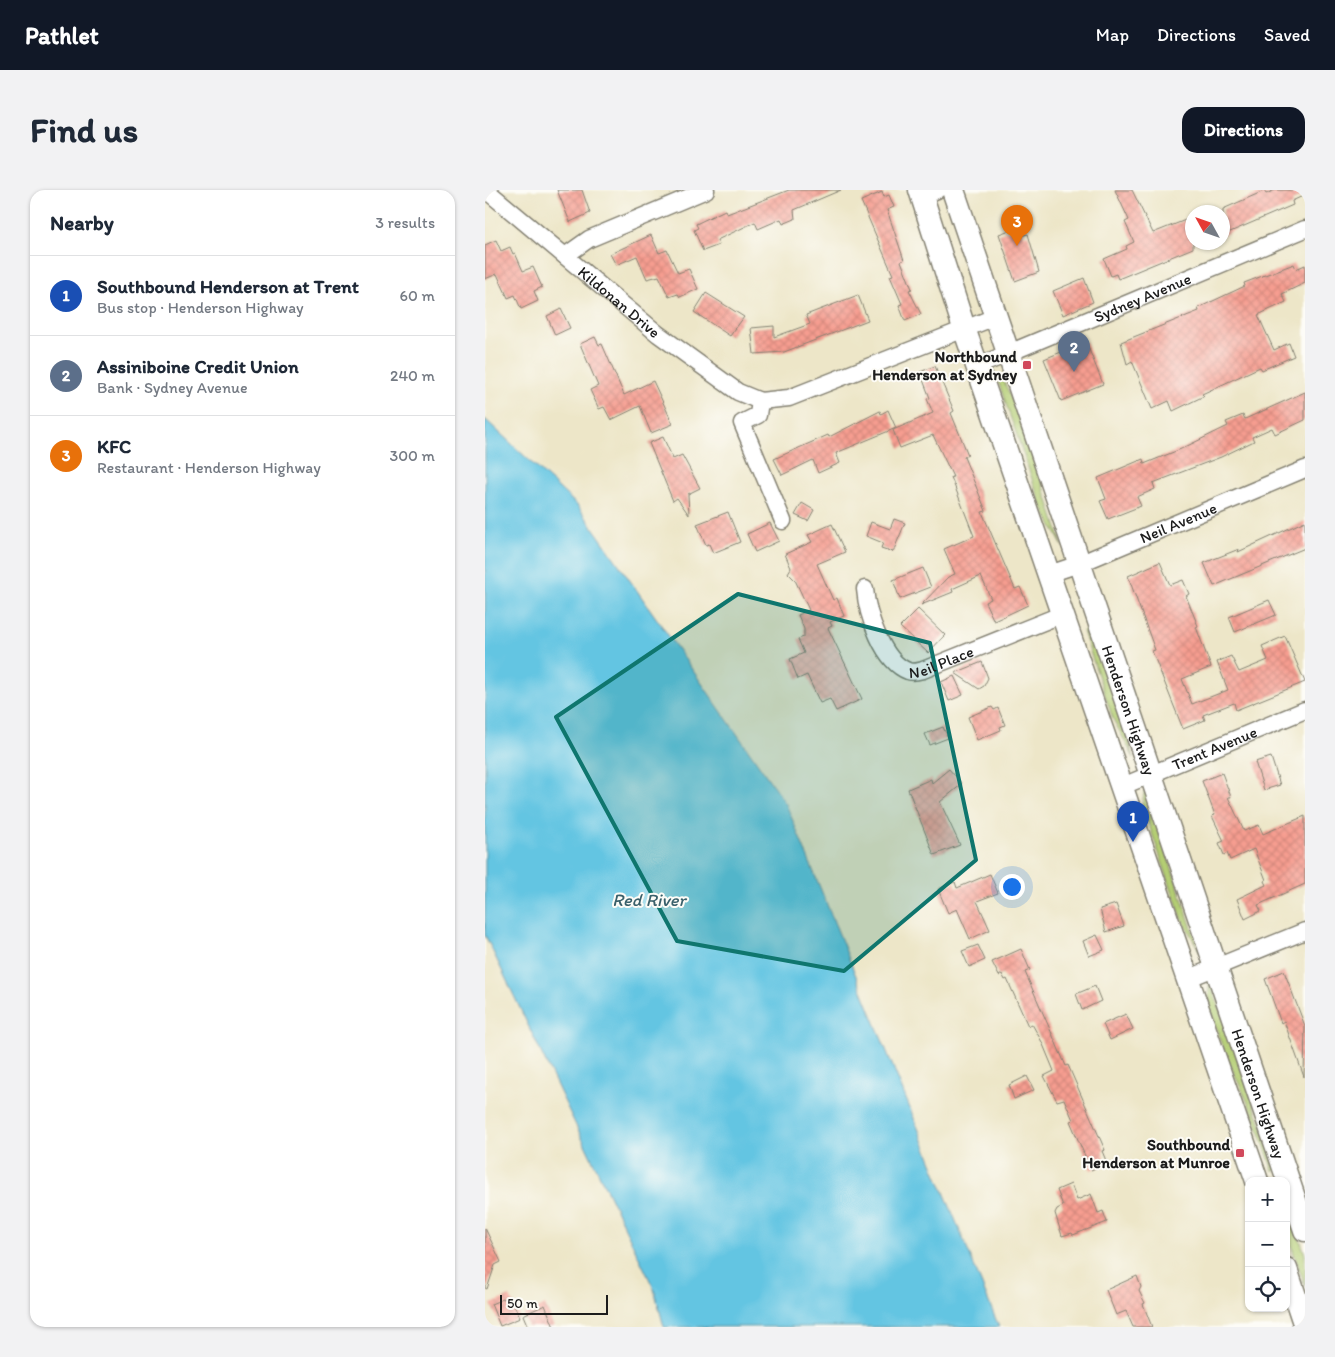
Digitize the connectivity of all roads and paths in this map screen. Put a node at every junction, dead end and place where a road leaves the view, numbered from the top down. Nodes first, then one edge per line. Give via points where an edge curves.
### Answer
1 (486, 190) edge
2 (706, 190) edge
3 (953, 190) edge
4 (926, 192) edge
5 (1305, 229) edge
6 (565, 256) junction
7 (995, 317) junction
8 (965, 328) junction
9 (1008, 354) junction
10 (978, 366) junction
11 (761, 401) junction
12 (1305, 469) edge
13 (783, 521) dead end
14 (1079, 564) junction
15 (1049, 574) junction
16 (865, 589) dead end
17 (1093, 604) junction
18 (1063, 614) junction
19 (1305, 710) edge
20 (1151, 774) junction
21 (1123, 786) junction
22 (1305, 931) edge
23 (1216, 968) junction
24 (1187, 979) junction
25 (1256, 1177) edge
26 (1305, 1230) edge
27 (1290, 1281) edge
28 (1305, 1326) edge

1 - 6 street, Kildonan Drive
2 - 6 street via 589,239
3 - 7 main road, Henderson Highway
4 - 8 main road, Henderson Highway
5 - 9 street, Sydney Avenue
6 - 11 street, Kildonan Drive via 658,334 738,392
7 - 8 street, Kildonan Drive
7 - 9 main road, Henderson Highway
8 - 10 main road, Henderson Highway
8 - 11 street, Kildonan Drive via 789,398
9 - 10 street, Sydney Avenue
9 - 14 main road, Henderson Highway
10 - 15 main road, Henderson Highway
11 - 13 street via 758,416 743,424
12 - 14 street, Neil Avenue
14 - 15 street, Neil Avenue
14 - 17 main road, Henderson Highway
15 - 18 main road, Henderson Highway
16 - 18 street, Neil Place via 866,605 884,647 896,664 910,672 923,670
17 - 18 main road
17 - 20 main road, Henderson Highway
18 - 21 main road, Henderson Highway
19 - 20 street, Trent Avenue
20 - 21 street, Trent Avenue
20 - 23 main road, Henderson Highway
21 - 24 main road, Henderson Highway
22 - 23 street
23 - 24 street
23 - 26 main road, Henderson Highway
24 - 25 main road, Henderson Highway
27 - 28 main road

